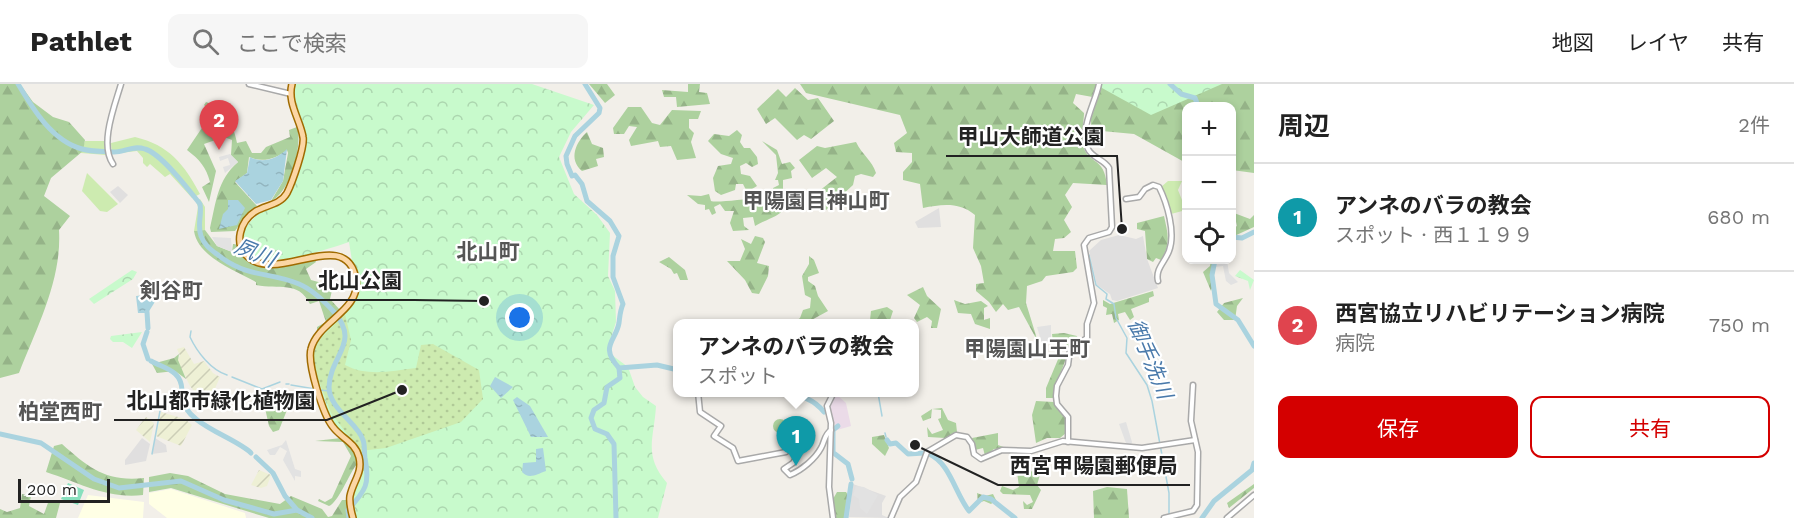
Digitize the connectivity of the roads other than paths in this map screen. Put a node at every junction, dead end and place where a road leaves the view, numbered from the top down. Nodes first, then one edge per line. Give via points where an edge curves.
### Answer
1 (122, 84) edge
2 (249, 84) edge
3 (292, 84) edge
4 (1099, 84) edge
5 (291, 94) junction
6 (113, 164) dead end
7 (1126, 199) dead end
8 (1158, 281) dead end
9 (1193, 385) dead end
10 (699, 397) edge
11 (832, 397) edge
12 (831, 430) junction
13 (1195, 440) junction
14 (1068, 442) junction
15 (1254, 495) edge
16 (1168, 516) edge
17 (353, 518) edge
18 (833, 518) edge
19 (891, 518) edge
20 (1227, 518) edge

1 - 6 street via 108,137
2 - 5 street
3 - 5 main road
4 - 14 street via 1087,122 1087,141 1090,152 1109,168 1112,227 1109,232 1089,238 1084,245 1094,303 1087,338 1071,346 1068,365 1056,391 1056,402 1068,417
5 - 17 main road via 303,136 302,147 287,192 281,200 247,219 240,234 241,248 253,261 271,265 326,254 339,256 352,270 356,292 314,340 310,361 328,420 354,446 359,457 361,470 351,492
7 - 8 street via 1139,197 1153,185 1159,187 1165,199 1171,246 1156,275
9 - 13 street via 1191,421
10 - 12 street via 702,414 721,426 714,434 733,448 738,461 786,452 804,435 806,441 784,470 790,475 816,456
11 - 12 street via 827,406
12 - 18 street
13 - 14 street via 1142,448
13 - 16 street via 1199,458 1196,508
14 - 19 street via 1025,452 1002,450 981,459 974,454 967,437 956,435 927,452 916,482 900,497
15 - 20 street

